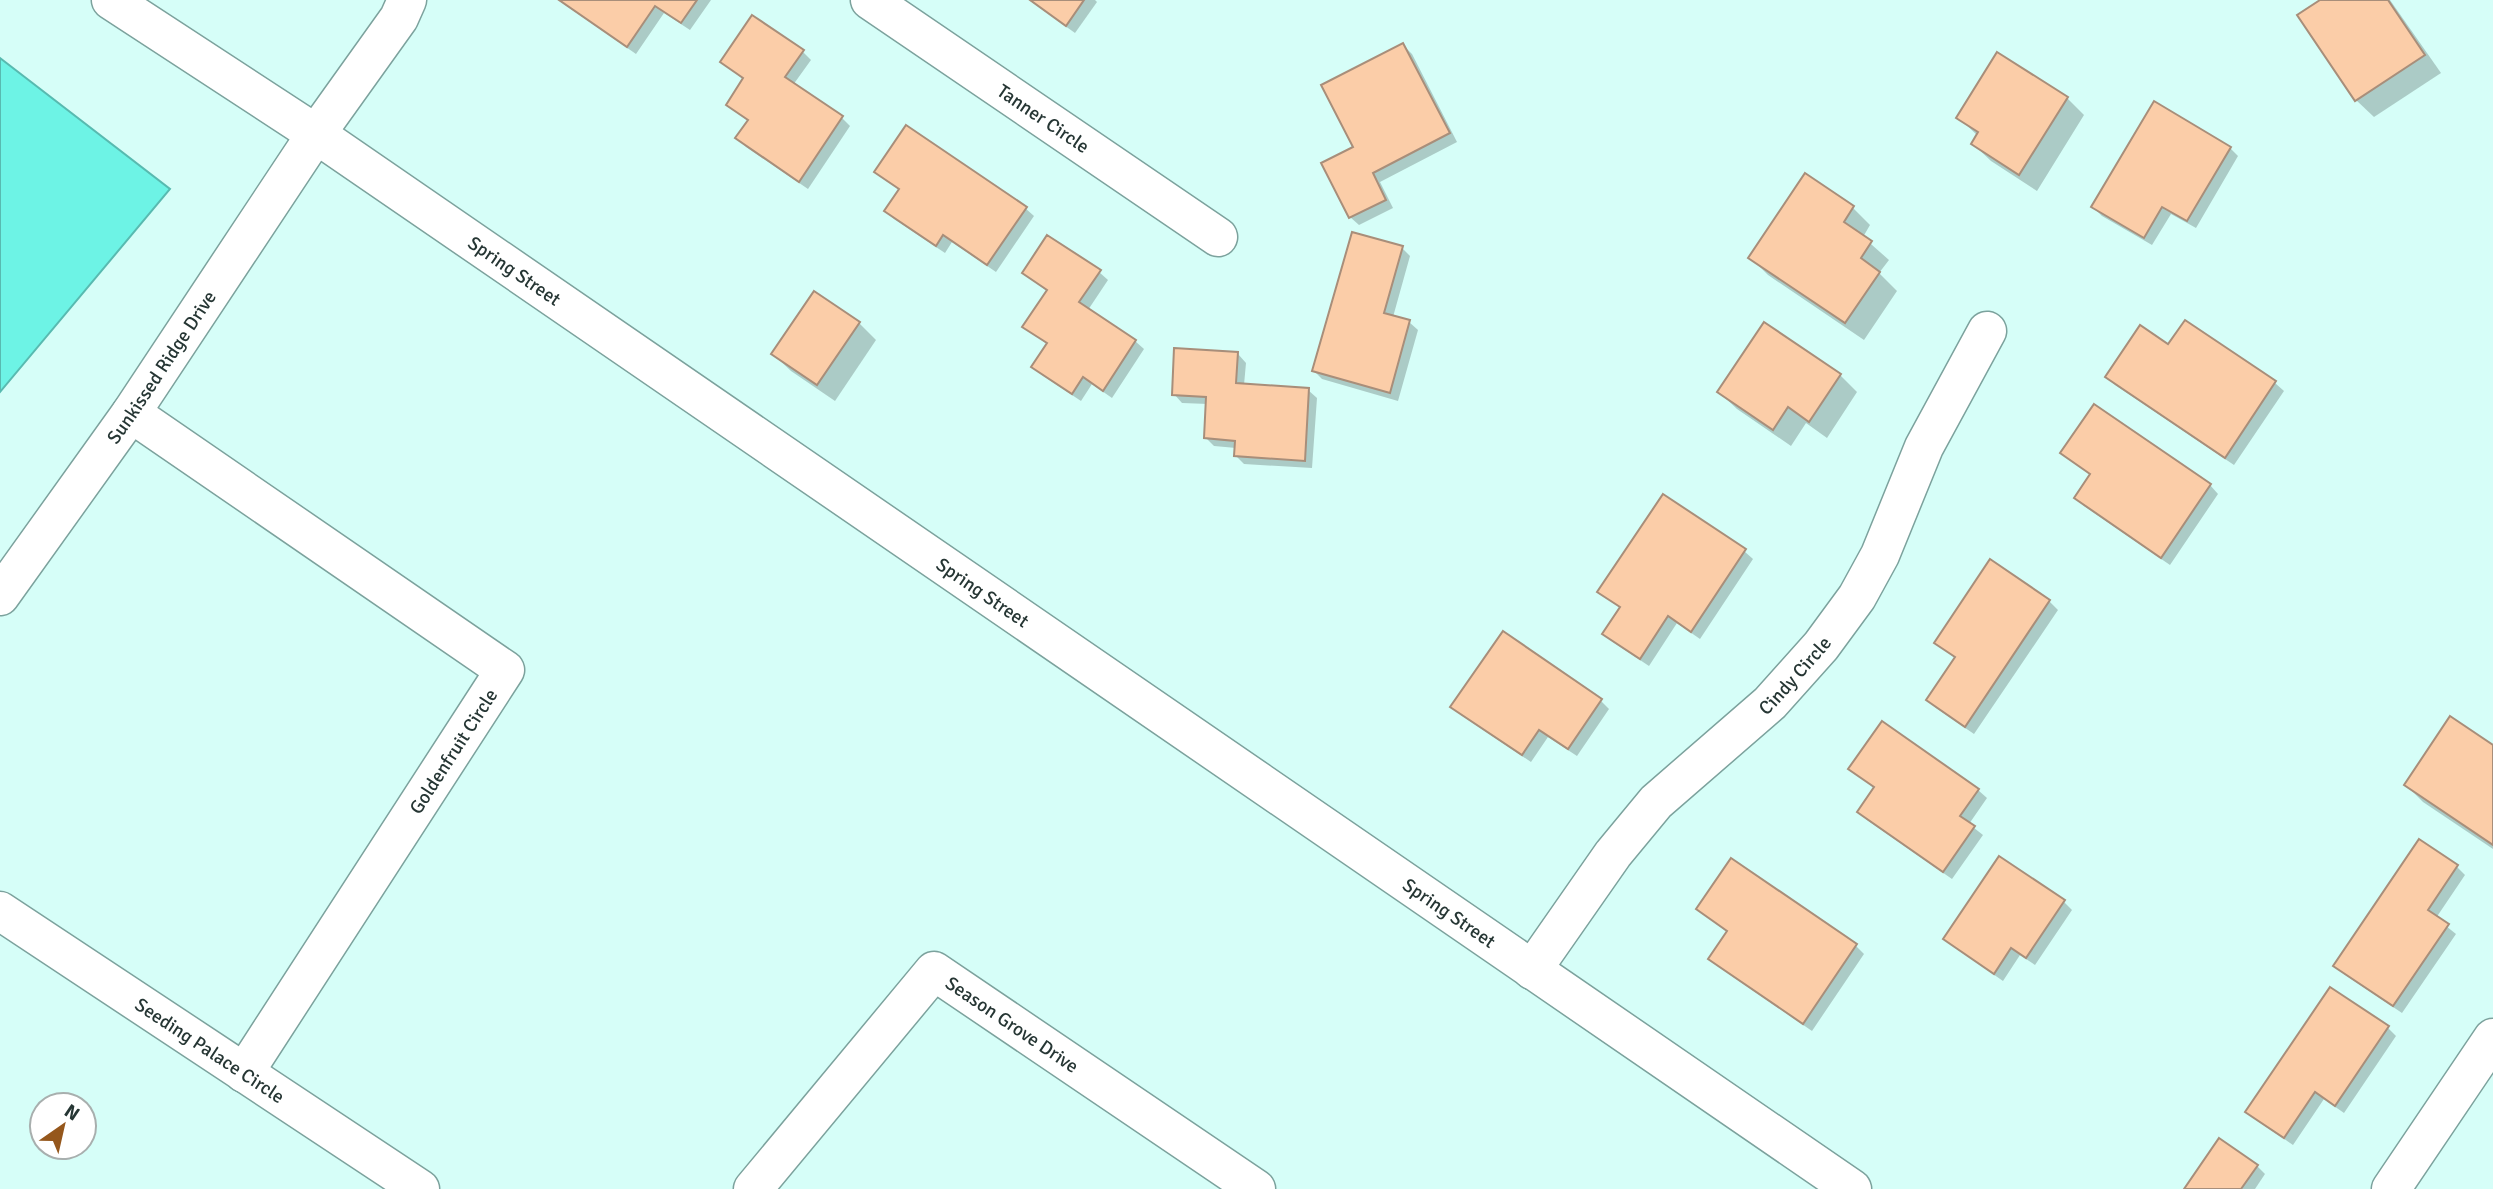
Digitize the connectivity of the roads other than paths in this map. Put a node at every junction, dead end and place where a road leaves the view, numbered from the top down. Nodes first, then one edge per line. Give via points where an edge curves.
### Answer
1 (111, 0) edge
2 (407, 0) edge
3 (870, 0) edge
4 (316, 134) junction
5 (1218, 237) dead end
6 (1987, 331) dead end
7 (131, 413) junction
8 (0, 596) edge
9 (0, 911) edge
10 (1532, 970) junction
11 (2493, 1038) edge
12 (244, 1073) junction
13 (2482, 1078) edge
14 (420, 1189) edge
15 (753, 1189) edge
16 (1256, 1189) edge
17 (1852, 1189) edge
18 (2391, 1189) edge

1 - 4 street, Spring Street
2 - 4 street, Sunkissed Ridge Drive
3 - 5 street, Tanner Circle
4 - 7 street, Sunkissed Ridge Drive
4 - 10 street, Spring Street
6 - 10 street, Cindy Circle via 1924,447 1880,555 1857,597 1770,703 1656,802
7 - 8 street, Sunkissed Ridge Drive
7 - 12 street, Goldenfruit Circle via 505,670
9 - 12 street, Seeding Palace Circle
10 - 17 street, Spring Street
11 - 13 street
12 - 14 street, Seeding Palace Circle
13 - 18 street
15 - 16 street, Season Grove Drive via 934,971

